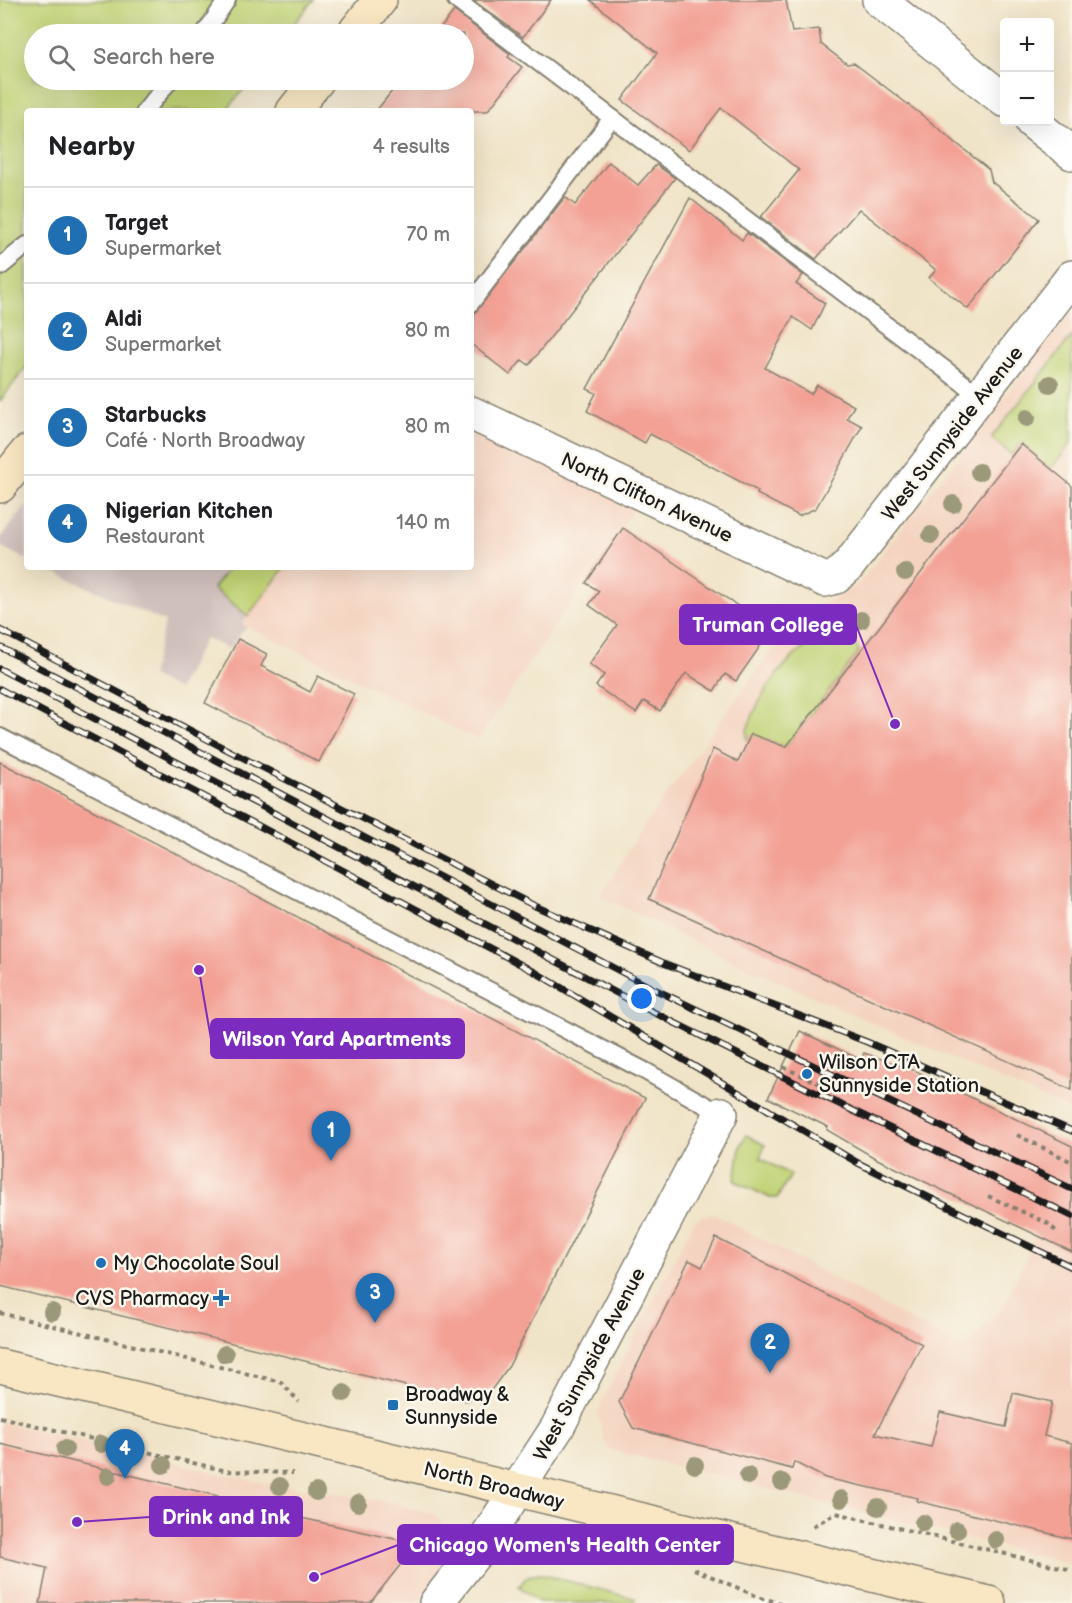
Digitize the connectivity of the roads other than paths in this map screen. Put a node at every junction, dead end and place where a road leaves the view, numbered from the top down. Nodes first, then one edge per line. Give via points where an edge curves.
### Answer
1 (227, 0) edge
2 (380, 0) edge
3 (456, 0) edge
4 (879, 0) edge
5 (211, 24) edge
6 (361, 24) edge
7 (162, 90) edge
8 (310, 90) edge
9 (1000, 96) edge
10 (147, 108) edge
11 (295, 108) edge
12 (612, 118) junction
13 (1037, 126) edge
14 (1072, 153) edge
15 (24, 247) edge
16 (0, 267) edge
17 (1072, 277) edge
18 (474, 299) edge
19 (980, 396) junction
20 (474, 414) edge
21 (24, 456) edge
22 (0, 486) edge
23 (825, 580) joint
24 (0, 737) edge
25 (721, 1114) joint
26 (0, 1366) edge
27 (518, 1492) junction
28 (436, 1603) edge
29 (985, 1603) edge

1 - 5 lane
2 - 6 main road
3 - 12 lane
4 - 9 street
7 - 10 lane
8 - 11 main road
12 - 18 lane
12 - 19 lane
13 - 14 street
15 - 16 lane
17 - 19 street, West Sunnyside Avenue
19 - 23 street, West Sunnyside Avenue via 848,566 836,577
20 - 23 street, North Clifton Avenue
21 - 22 main road
24 - 25 lane
25 - 27 street, West Sunnyside Avenue via 558,1428
26 - 27 main road, North Broadway
27 - 28 street, West Sunnyside Avenue
27 - 29 main road, North Broadway

